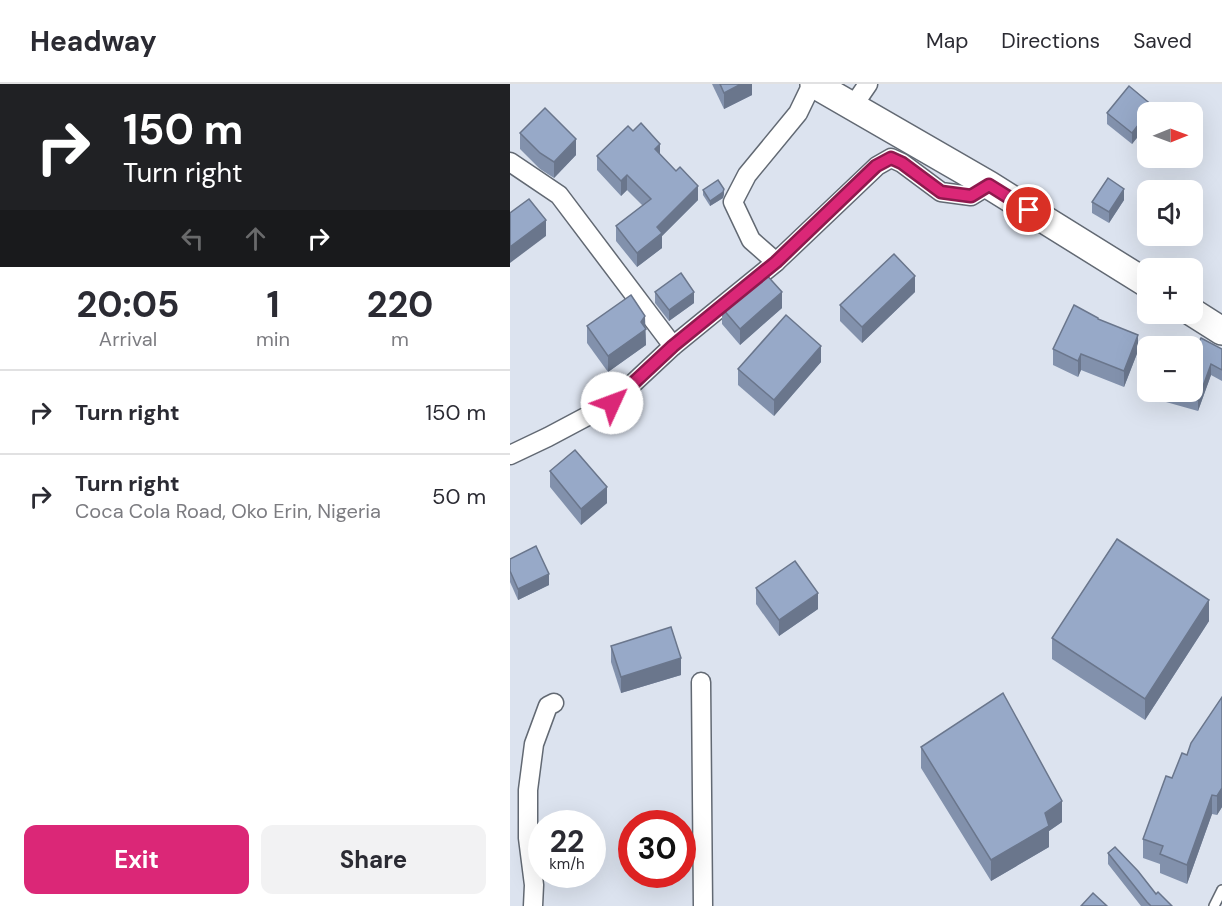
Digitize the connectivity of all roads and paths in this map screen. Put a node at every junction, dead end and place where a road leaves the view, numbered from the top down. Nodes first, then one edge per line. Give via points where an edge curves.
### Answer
1 (813, 84) edge
2 (868, 84) edge
3 (853, 106) junction
4 (510, 162) edge
5 (989, 185) junction
6 (776, 262) junction
7 (1137, 277) edge
8 (1203, 319) edge
9 (1222, 331) edge
10 (673, 346) junction
11 (510, 455) edge
12 (701, 682) dead end
13 (554, 702) dead end
14 (1222, 890) edge
15 (533, 906) edge
16 (703, 906) edge
17 (1214, 906) edge

1 - 3 street
1 - 6 street via 798,113 747,175 733,202 751,240
2 - 3 street
3 - 5 street
4 - 10 street via 559,195
5 - 6 street via 971,196 941,192 891,158 876,166
5 - 7 street
6 - 10 street
8 - 9 street
10 - 11 street via 612,403
12 - 16 street
13 - 15 street via 548,706 534,744 528,790
14 - 17 lane

